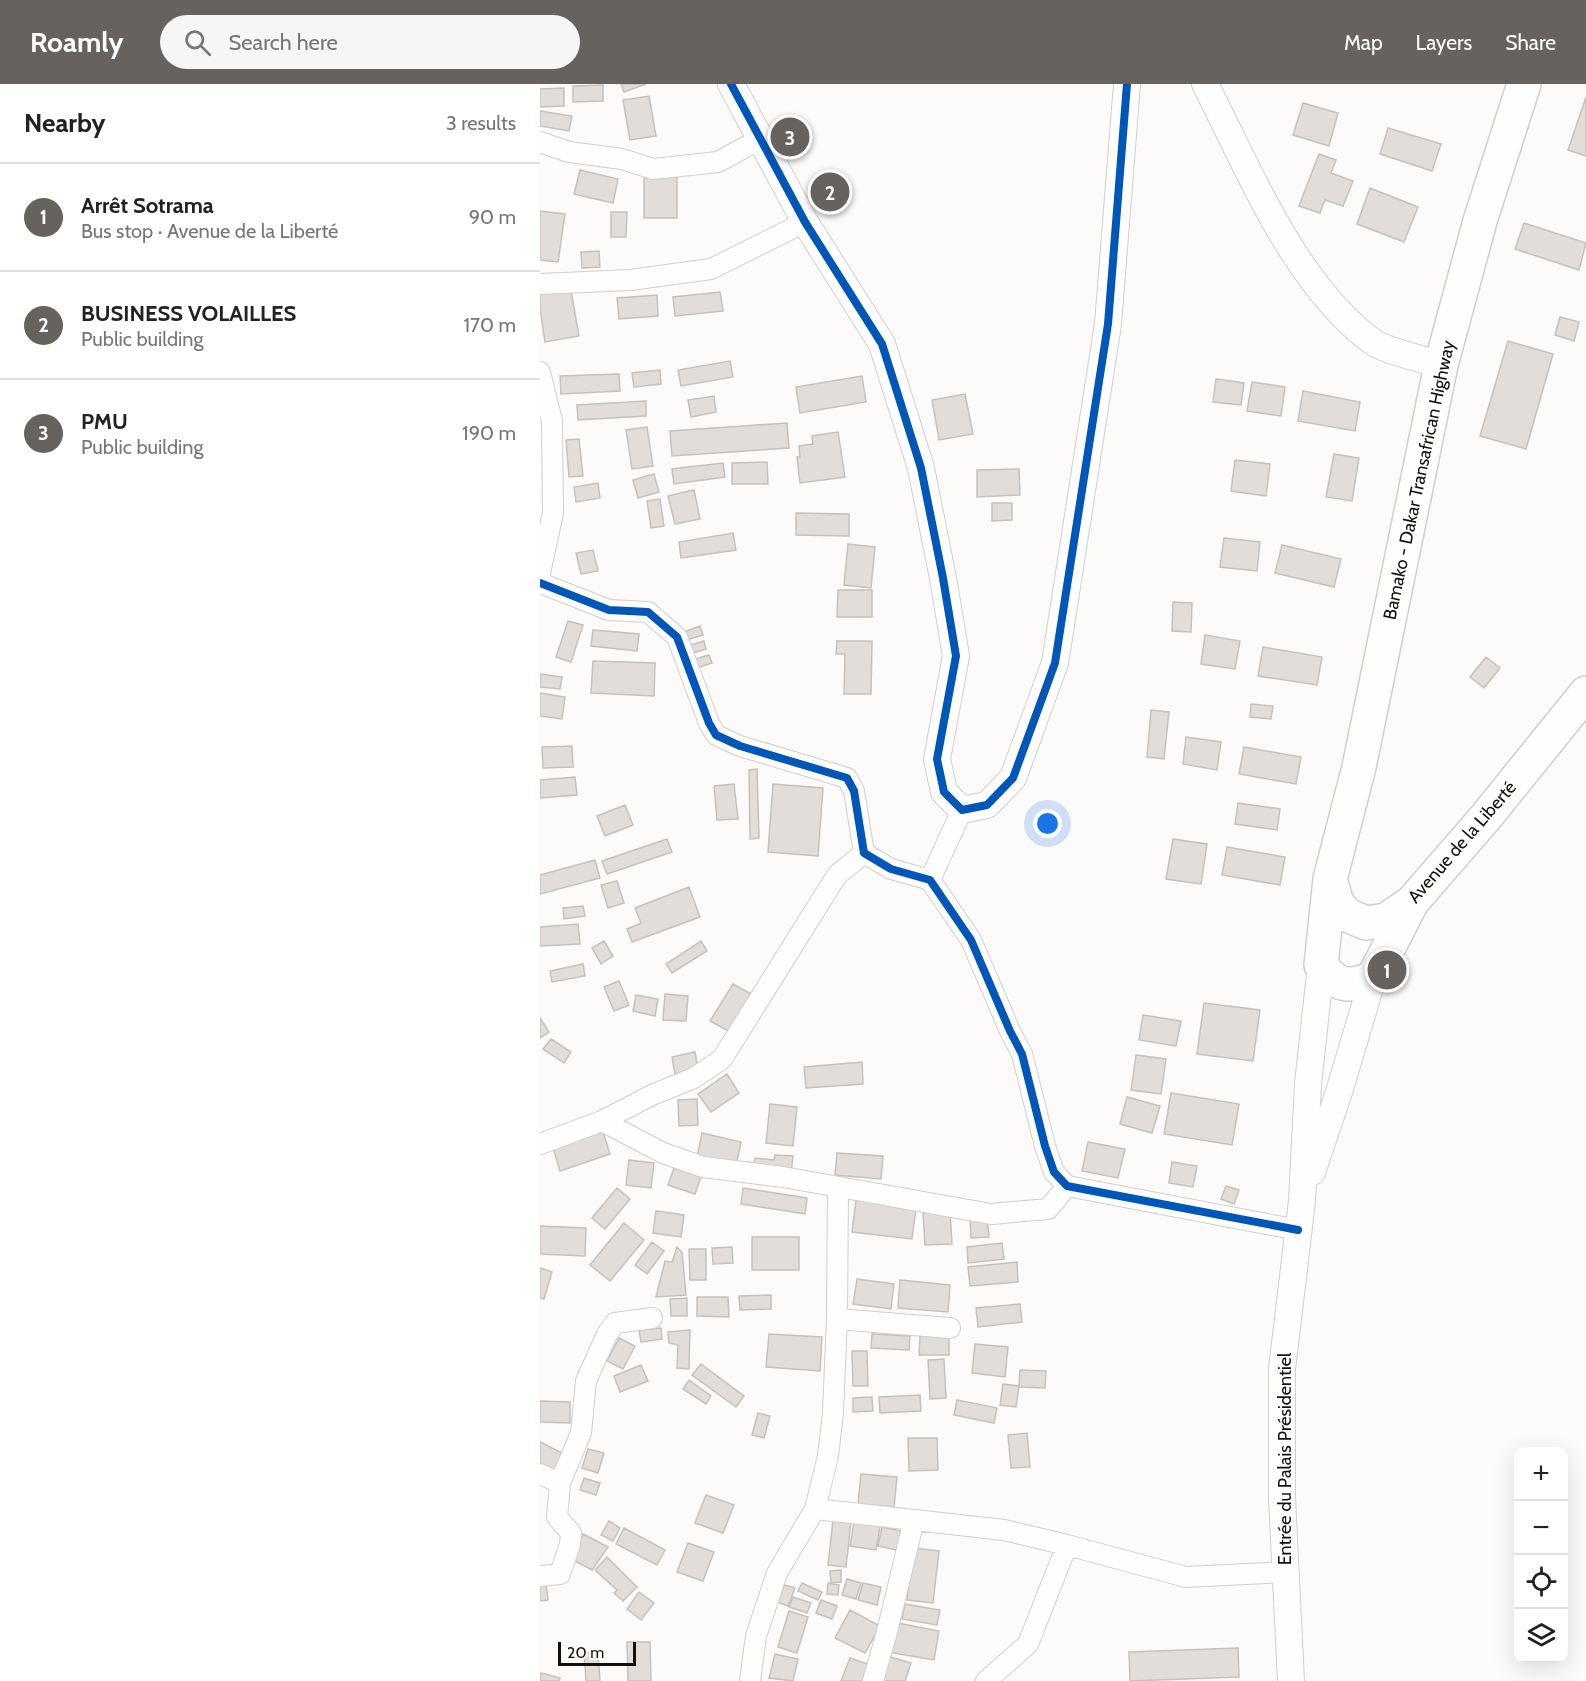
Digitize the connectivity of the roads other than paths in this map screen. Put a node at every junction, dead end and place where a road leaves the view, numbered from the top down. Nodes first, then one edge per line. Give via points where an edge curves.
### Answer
1 (731, 84) edge
2 (1127, 84) edge
3 (1205, 84) edge
4 (1524, 84) edge
5 (760, 139) junction
6 (540, 142) edge
7 (806, 222) junction
8 (540, 284) edge
9 (1442, 366) junction
10 (540, 372) edge
11 (540, 573) edge
12 (540, 583) edge
13 (1586, 693) edge
14 (962, 810) junction
15 (864, 853) junction
16 (1330, 879) junction
17 (930, 880) junction
18 (1412, 902) junction
19 (1321, 965) junction
20 (1373, 978) junction
21 (602, 1122) junction
22 (540, 1144) edge
23 (1066, 1185) junction
24 (838, 1187) junction
25 (1302, 1201) junction
26 (1298, 1230) junction
27 (652, 1318) dead end
28 (837, 1319) junction
29 (950, 1328) dead end
30 (540, 1474) edge
31 (560, 1483) junction
32 (814, 1509) junction
33 (914, 1520) junction
34 (1066, 1545) junction
35 (1286, 1572) junction
36 (540, 1576) edge
37 (750, 1681) edge
38 (873, 1681) edge
39 (986, 1681) edge
40 (1291, 1681) edge

1 - 5 street
2 - 14 street via 1108,324 1055,663 1013,778 987,806
3 - 9 street via 1288,246 1335,307 1374,344
4 - 9 highway, Bamako - Dakar Transafrican Highway via 1480,221
5 - 6 street via 718,162 653,170 622,159 569,152
5 - 7 street
7 - 8 street via 711,269 630,280
7 - 14 street via 882,344 921,468 956,656 937,759 944,792
9 - 16 highway, Bamako - Dakar Transafrican Highway via 1359,767
10 - 11 street via 552,421 553,513
12 - 15 street via 609,609 648,612 677,637 716,735 847,778 854,792
13 - 18 highway, Avenue de la Liberté
14 - 17 street
15 - 17 street via 891,869
15 - 21 street via 837,875 722,1059 694,1078
16 - 18 highway, Avenue de la Liberté via 1337,903 1347,915 1366,923 1386,920
16 - 19 highway
17 - 23 street via 971,940 1022,1054 1045,1146 1054,1172
18 - 20 highway
19 - 20 highway via 1338,983 1349,985
19 - 25 street, Entrée du Palais Présidentiel via 1308,1084
20 - 25 street, Entrée du Palais Présidentiel
21 - 22 street
21 - 24 street via 663,1154 703,1167
23 - 24 street via 1048,1209 991,1214
23 - 26 street
24 - 28 street
25 - 26 street, Entrée du Palais Présidentiel
26 - 35 street, Entrée du Palais Présidentiel via 1282,1369
27 - 31 street via 615,1323 607,1334 586,1381 581,1433
28 - 29 street
28 - 32 street via 828,1456
30 - 31 street
31 - 36 street via 557,1517 571,1533 570,1544 560,1574
32 - 33 street
32 - 37 street via 777,1573 756,1636
33 - 34 street via 1004,1530
33 - 38 street
34 - 35 street via 1186,1577
34 - 39 street via 1028,1644
35 - 40 street, Entrée du Palais Présidentiel

